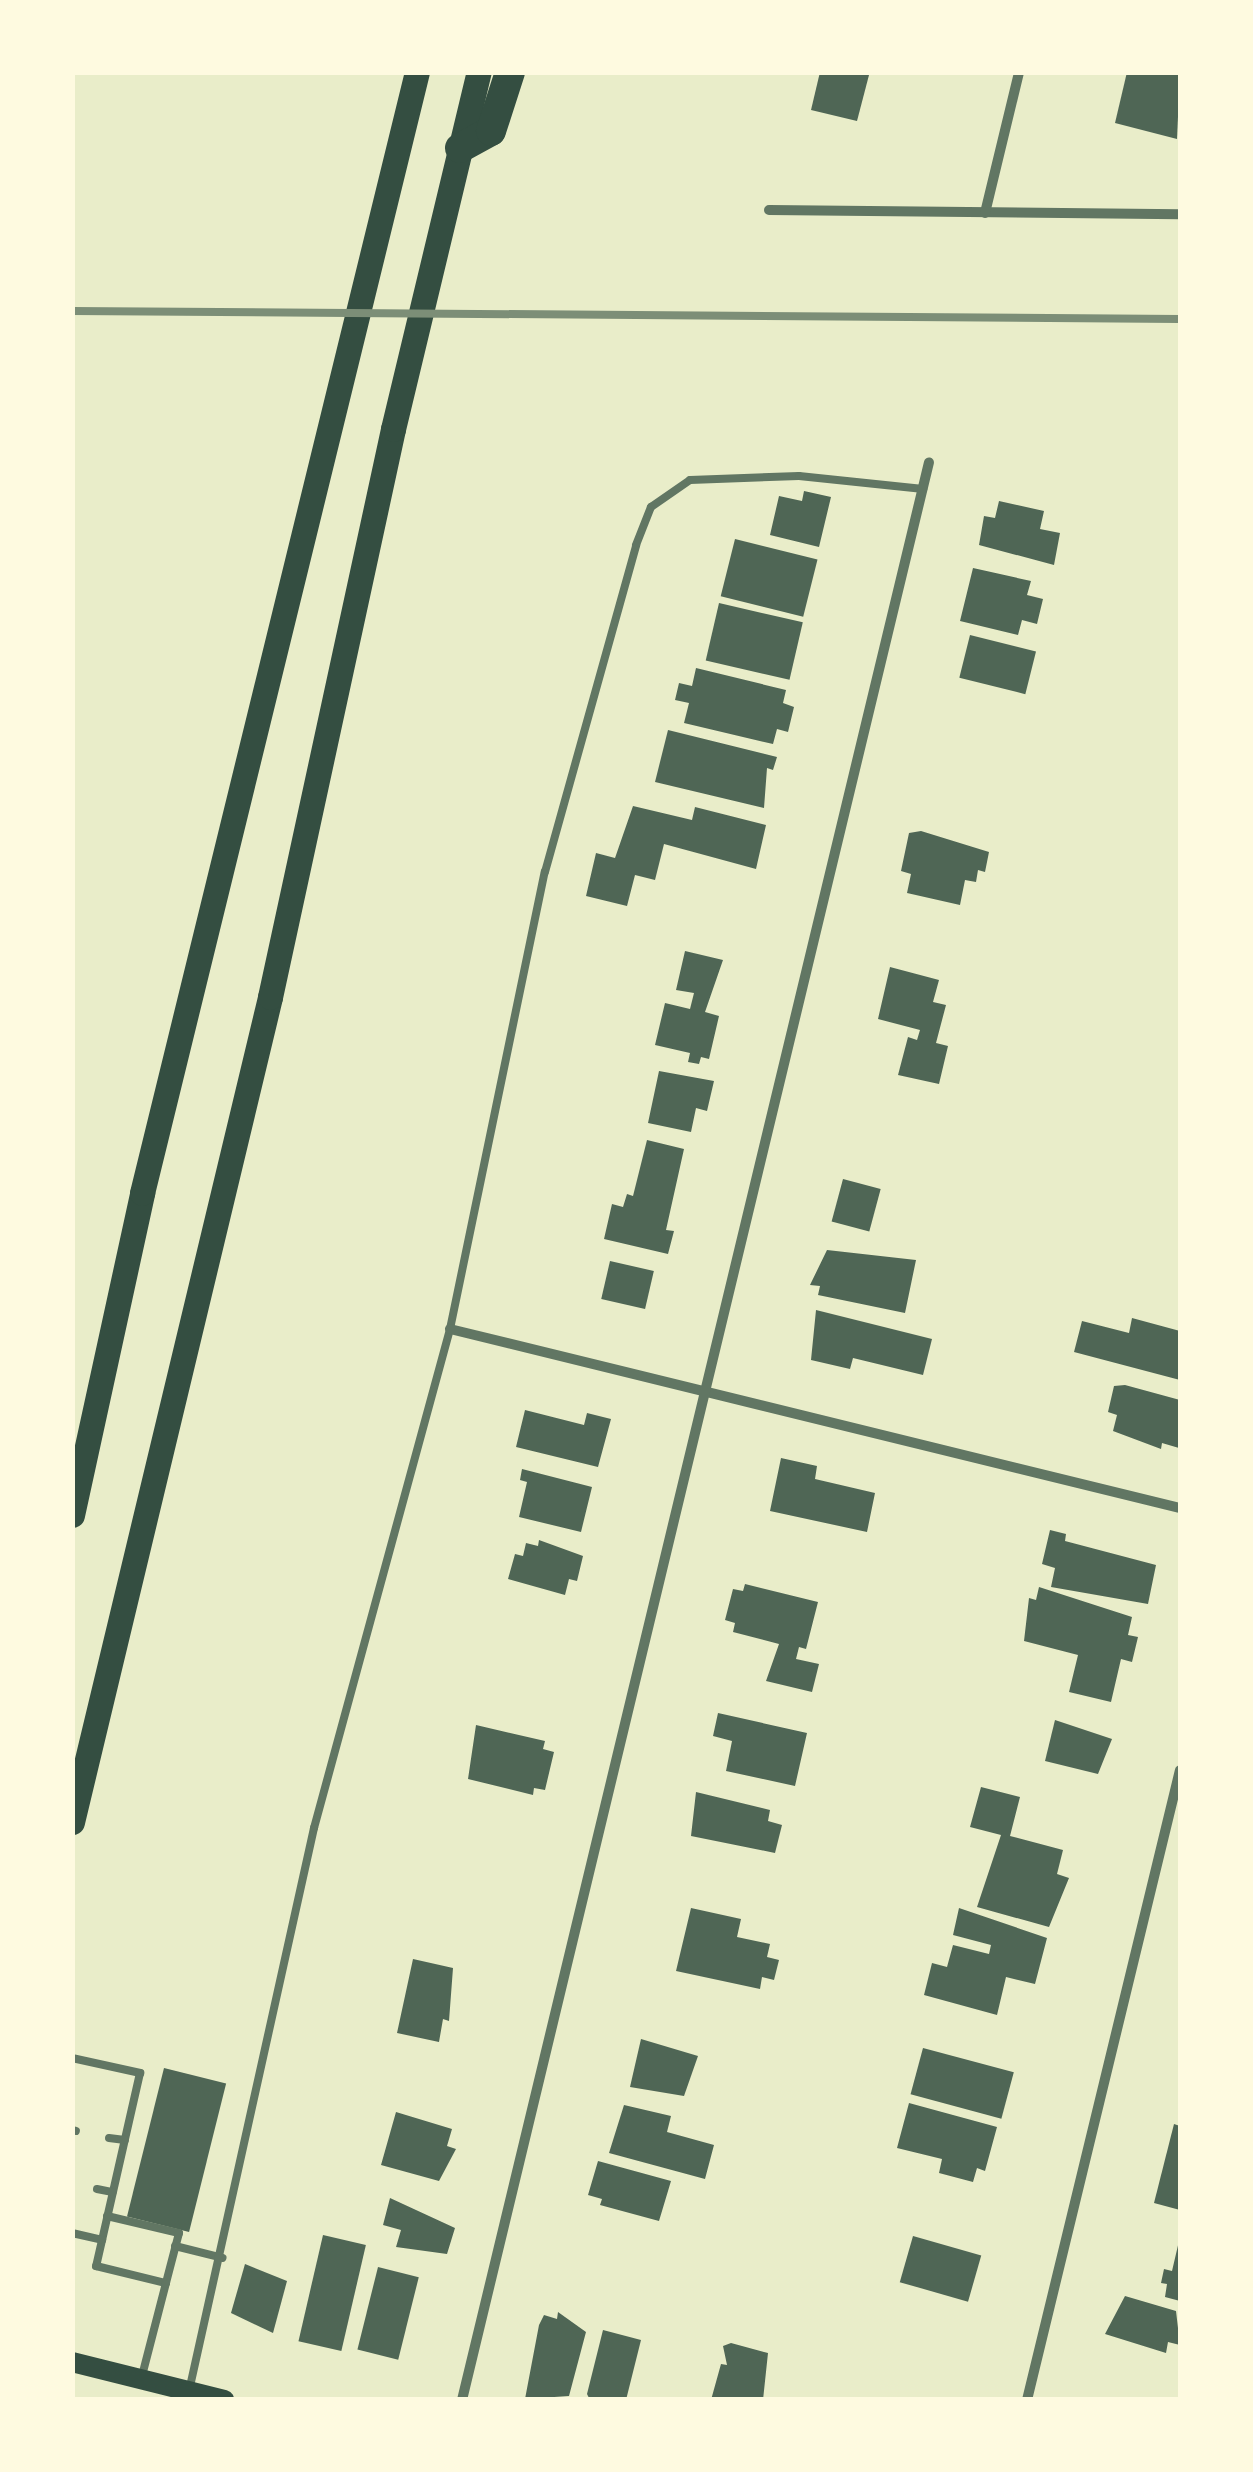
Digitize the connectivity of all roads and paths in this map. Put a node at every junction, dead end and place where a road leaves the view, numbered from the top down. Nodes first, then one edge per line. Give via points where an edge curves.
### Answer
1 (418, 72) edge
2 (479, 72) edge
3 (510, 72) edge
4 (1019, 72) edge
5 (460, 148) junction
6 (769, 210) dead end
7 (985, 213) junction
8 (1180, 214) edge
9 (930, 462) dead end
10 (923, 488) junction
11 (450, 1329) junction
12 (707, 1390) junction
13 (1180, 1508) edge
14 (72, 1516) edge
15 (1180, 1770) edge
16 (72, 1822) edge
17 (72, 2058) edge
18 (109, 2138) dead end
19 (124, 2140) junction
20 (97, 2189) dead end
21 (113, 2192) junction
22 (108, 2216) junction
23 (72, 2233) edge
24 (102, 2240) junction
25 (176, 2246) junction
26 (223, 2258) junction
27 (166, 2284) junction
28 (72, 2362) edge
29 (141, 2380) junction
30 (190, 2391) junction
31 (224, 2400) edge
32 (462, 2400) edge
33 (1028, 2400) edge

1 - 14 main road via 142,1194
2 - 5 main road
3 - 5 highway via 492,131
4 - 7 street
5 - 16 main road via 274,978
6 - 7 street
7 - 8 street
9 - 10 street
10 - 11 lane via 718,476 669,489 651,508 622,590 546,872
10 - 12 street
11 - 12 street
11 - 26 lane via 314,1828
12 - 13 street
12 - 32 street
15 - 33 street
17 - 19 lane via 140,2073
18 - 19 lane
19 - 21 lane
20 - 21 lane
21 - 22 lane
22 - 24 lane
22 - 25 lane via 179,2233
23 - 24 lane
24 - 27 lane via 96,2266
25 - 26 lane
25 - 27 lane
26 - 30 lane
27 - 29 lane
28 - 29 main road
29 - 30 main road
30 - 31 main road

